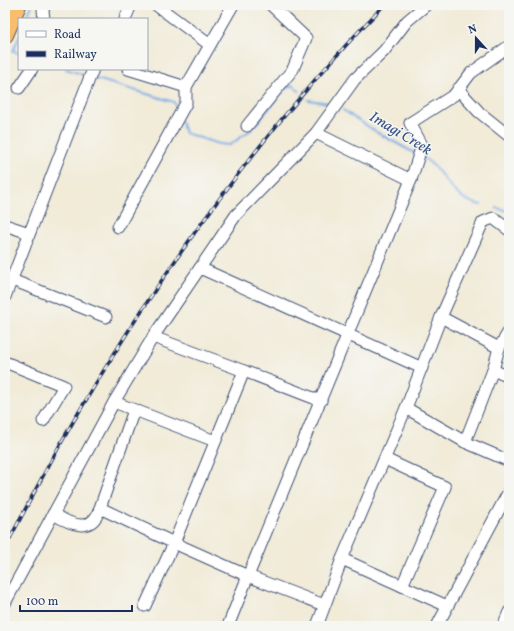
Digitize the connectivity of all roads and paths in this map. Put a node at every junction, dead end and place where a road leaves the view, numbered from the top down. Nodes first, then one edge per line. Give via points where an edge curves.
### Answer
1 (18, 5) edge
2 (45, 5) edge
3 (130, 5) edge
4 (156, 5) edge
5 (233, 5) edge
6 (271, 5) edge
7 (426, 5) edge
8 (44, 18) edge
9 (125, 18) edge
10 (5, 35) edge
11 (210, 45) junction
12 (509, 46) edge
13 (31, 70) edge
14 (93, 70) edge
15 (131, 70) edge
16 (186, 87) junction
17 (19, 88) dead end
18 (458, 89) junction
19 (247, 126) dead end
20 (316, 133) junction
21 (509, 136) edge
22 (411, 180) junction
23 (5, 225) edge
24 (118, 227) dead end
25 (509, 230) edge
26 (29, 233) junction
27 (200, 268) junction
28 (12, 280) junction
29 (5, 297) edge
30 (441, 316) junction
31 (106, 317) dead end
32 (509, 331) edge
33 (348, 336) junction
34 (152, 337) junction
35 (499, 348) junction
36 (5, 362) edge
37 (422, 368) junction
38 (493, 370) junction
39 (244, 371) junction
40 (509, 377) edge
41 (322, 401) junction
42 (114, 402) junction
43 (406, 408) junction
44 (134, 410) junction
45 (43, 420) dead end
46 (214, 441) junction
47 (465, 442) junction
48 (385, 458) junction
49 (509, 461) edge
50 (509, 491) edge
51 (100, 508) junction
52 (53, 514) junction
53 (174, 543) junction
54 (342, 559) junction
55 (248, 576) junction
56 (402, 586) junction
57 (5, 603) edge
58 (324, 605) junction
59 (146, 606) dead end
60 (447, 606) junction
61 (509, 612) edge
62 (228, 626) edge
63 (317, 626) edge
64 (437, 626) edge
65 (503, 626) edge

1 - 10 highway
2 - 8 street
3 - 9 street
4 - 11 street
5 - 11 street
6 - 19 street via 306,38 293,69
7 - 20 street via 407,21 384,52 355,79
11 - 16 street
12 - 18 street via 471,73
13 - 17 street
14 - 26 street
15 - 16 street
16 - 24 street via 186,103
18 - 21 street via 479,112
18 - 22 street via 454,95 410,123 422,145
20 - 22 street
20 - 27 street via 236,215
22 - 33 street
23 - 26 street
25 - 30 street via 493,218 483,222
26 - 28 street
27 - 33 street
27 - 34 street
28 - 29 street
28 - 31 street
30 - 35 street
30 - 37 street
32 - 35 street
33 - 37 street
33 - 41 street
34 - 39 street
34 - 42 street
35 - 38 street
36 - 45 street via 64,386
37 - 43 street
38 - 40 street
38 - 47 street
39 - 41 street
39 - 46 street
41 - 55 street
42 - 44 street
42 - 52 street
43 - 47 street
43 - 48 street
44 - 46 street
44 - 51 street
46 - 53 street
47 - 49 street
48 - 54 street
48 - 56 street via 445,487
50 - 60 street
51 - 52 street via 93,520 84,525 70,524
51 - 53 street
52 - 57 street
53 - 55 street
53 - 59 street
54 - 56 street
54 - 58 street
55 - 58 street
55 - 62 street
56 - 60 street
58 - 63 street
60 - 64 street
61 - 65 street

